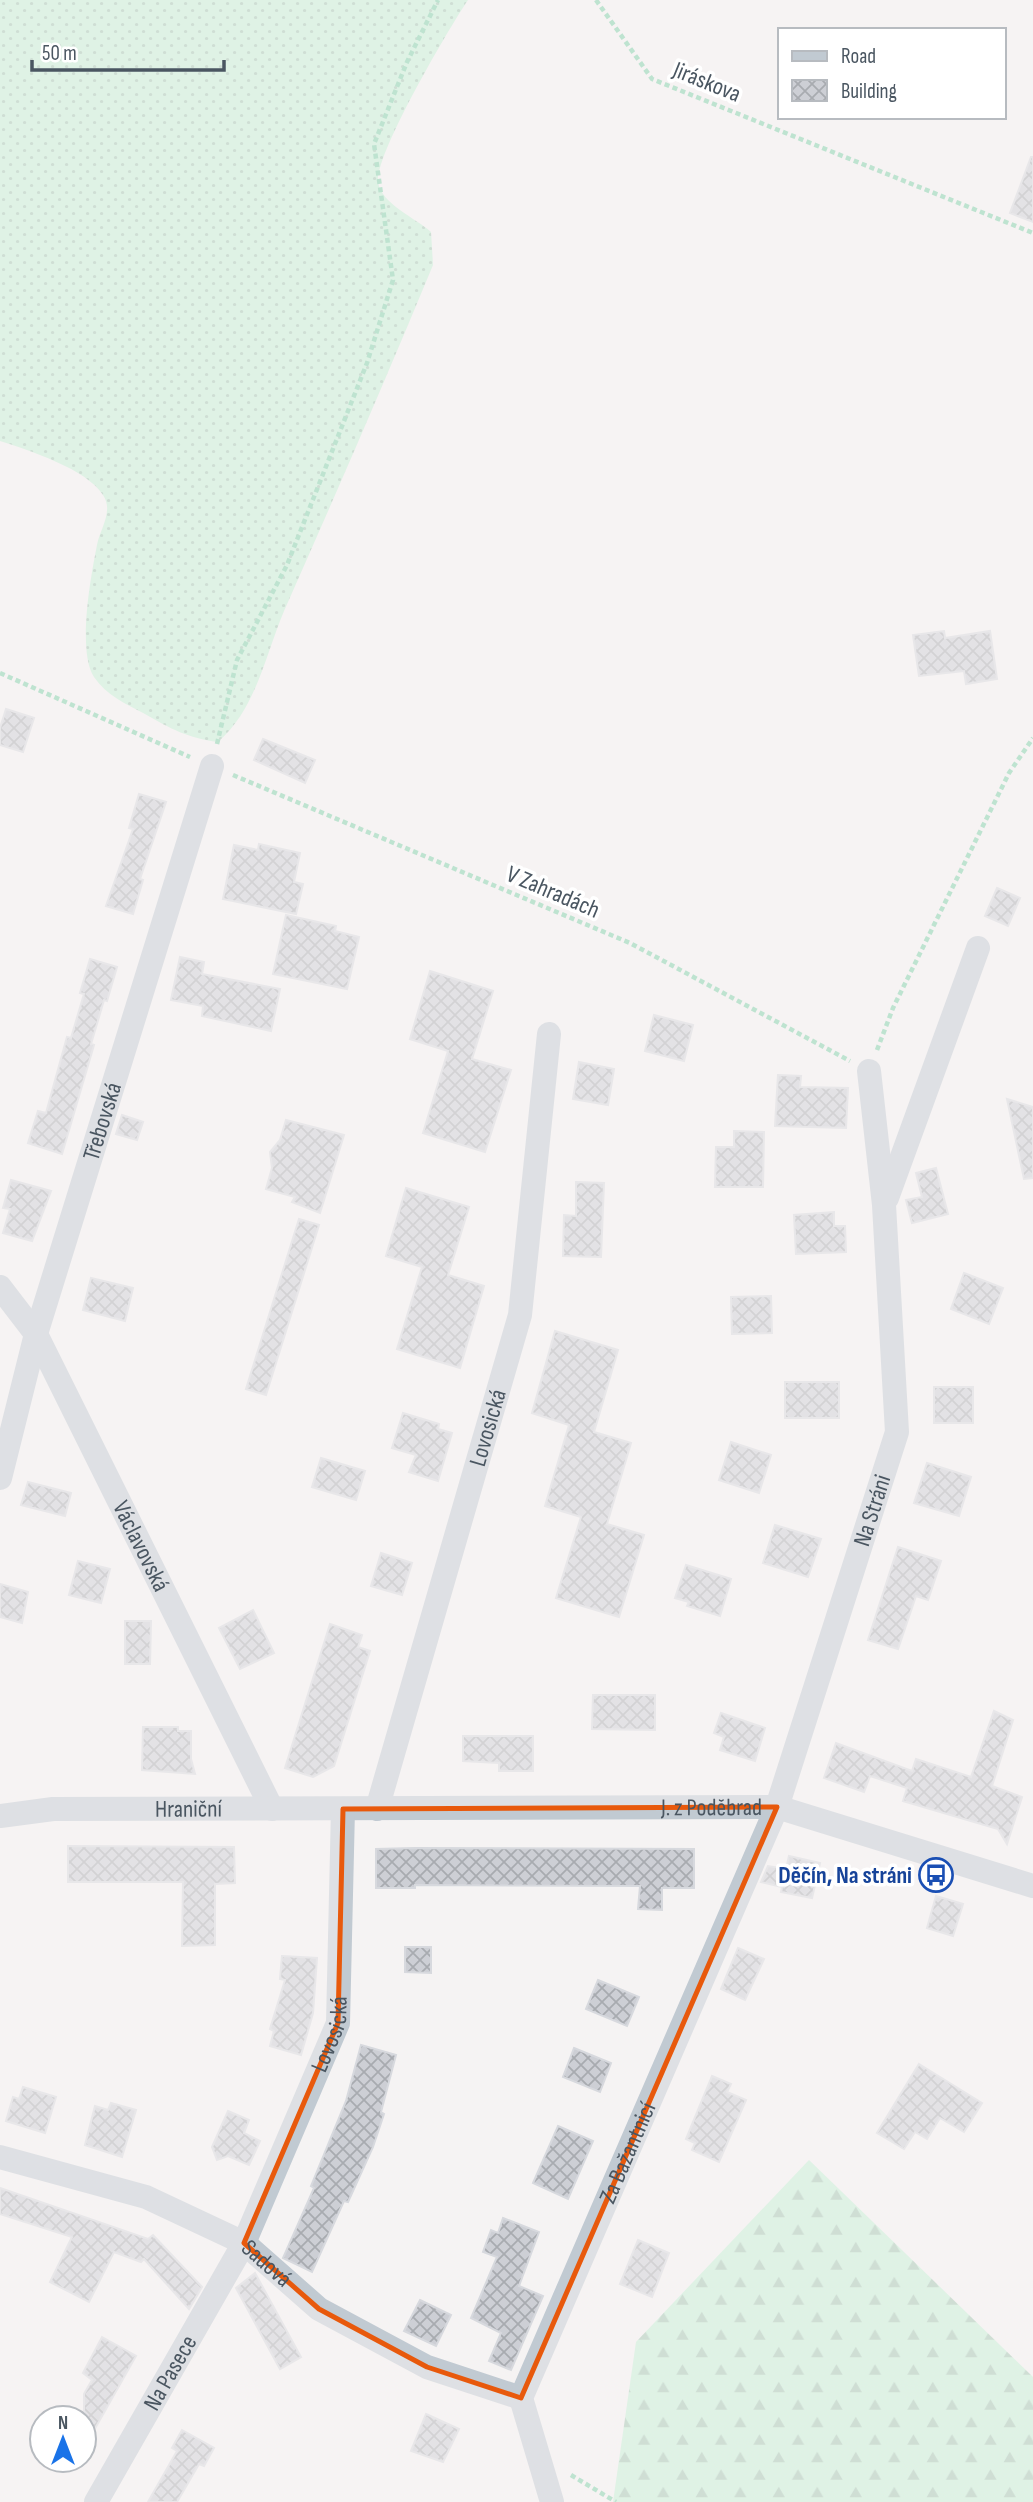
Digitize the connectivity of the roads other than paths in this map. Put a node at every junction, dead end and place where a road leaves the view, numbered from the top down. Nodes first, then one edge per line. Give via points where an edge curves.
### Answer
1 (212, 766) road end
2 (978, 948) dead end
3 (549, 1034) dead end
4 (869, 1071) road end
5 (884, 1205) junction
6 (0, 1287) edge
7 (36, 1334) junction
8 (0, 1478) edge
9 (777, 1807) junction
10 (272, 1809) junction
11 (343, 1809) junction
12 (377, 1809) junction
13 (0, 1816) edge
14 (1033, 1886) edge
15 (0, 2157) edge
16 (244, 2243) junction
17 (521, 2398) junction
18 (96, 2502) edge
19 (552, 2502) edge

1 - 7 street, Třebovská
2 - 5 street, Na Stráni
3 - 12 street, Lovosická via 520,1315
4 - 5 street, Na Stráni
5 - 9 street, Na Stráni via 897,1432
6 - 7 street, Václavovská
7 - 8 street, Třebovská
7 - 10 street, Václavovská
9 - 12 street, J. z Poděbrad
9 - 14 street, J. z Poděbrad
9 - 17 street, Za Bažantnicí
10 - 11 street, Hraniční
10 - 13 street, Hraniční via 53,1809
11 - 12 street, Hraniční
11 - 16 street, Lovosická via 338,2023
15 - 16 street, Sadová via 146,2197
16 - 17 street, Sadová via 319,2309 428,2367
16 - 18 street, Na Pasece
17 - 19 street

